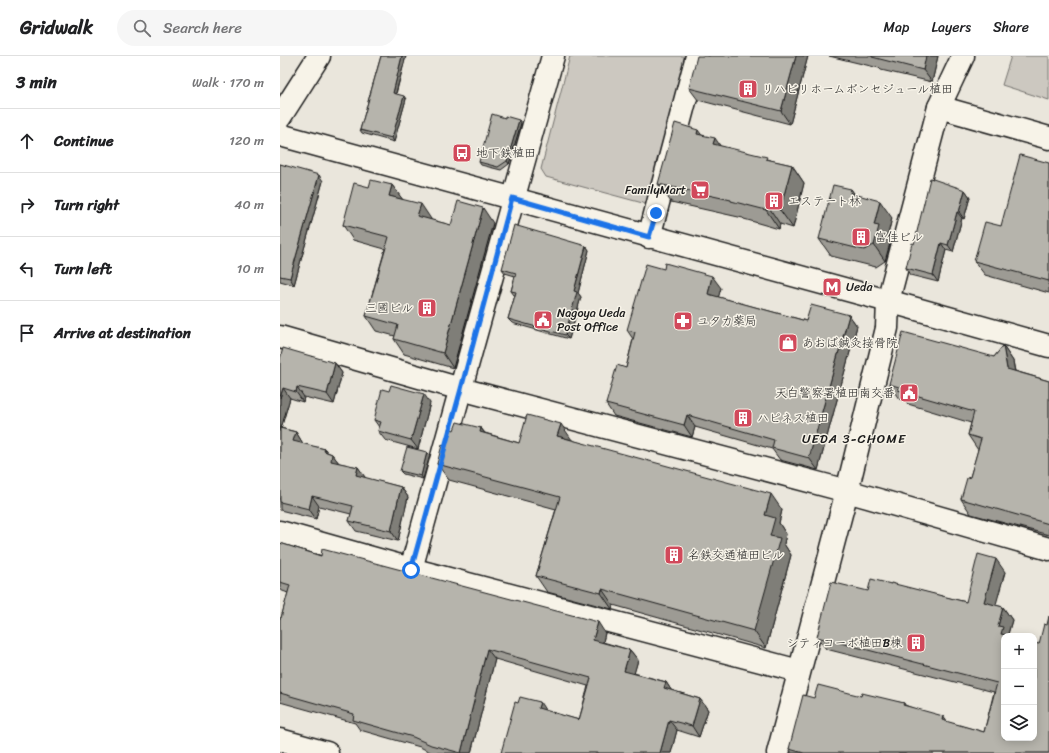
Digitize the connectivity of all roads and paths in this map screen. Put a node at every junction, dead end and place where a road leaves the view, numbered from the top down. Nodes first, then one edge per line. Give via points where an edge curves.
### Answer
1 (319, 56) edge
2 (553, 56) edge
3 (697, 56) edge
4 (963, 56) edge
5 (939, 107) junction
6 (280, 117) edge
7 (280, 135) edge
8 (1049, 138) edge
9 (512, 198) junction
10 (649, 237) junction
11 (888, 301) junction
12 (280, 337) edge
13 (1049, 346) edge
14 (461, 389) junction
15 (847, 491) junction
16 (280, 532) edge
17 (1049, 549) edge
18 (411, 570) junction
19 (800, 671) junction
20 (280, 740) edge
21 (327, 753) edge
22 (778, 753) edge

1 - 6 street
2 - 9 street
3 - 10 street
4 - 5 street
5 - 8 street
5 - 11 street
7 - 9 street
9 - 10 street
9 - 14 street
10 - 11 street
11 - 13 street
11 - 15 street via 888,328
12 - 14 street
14 - 15 street
14 - 18 street
15 - 17 street
15 - 19 street
16 - 18 street
18 - 19 street
19 - 22 street
20 - 21 street

